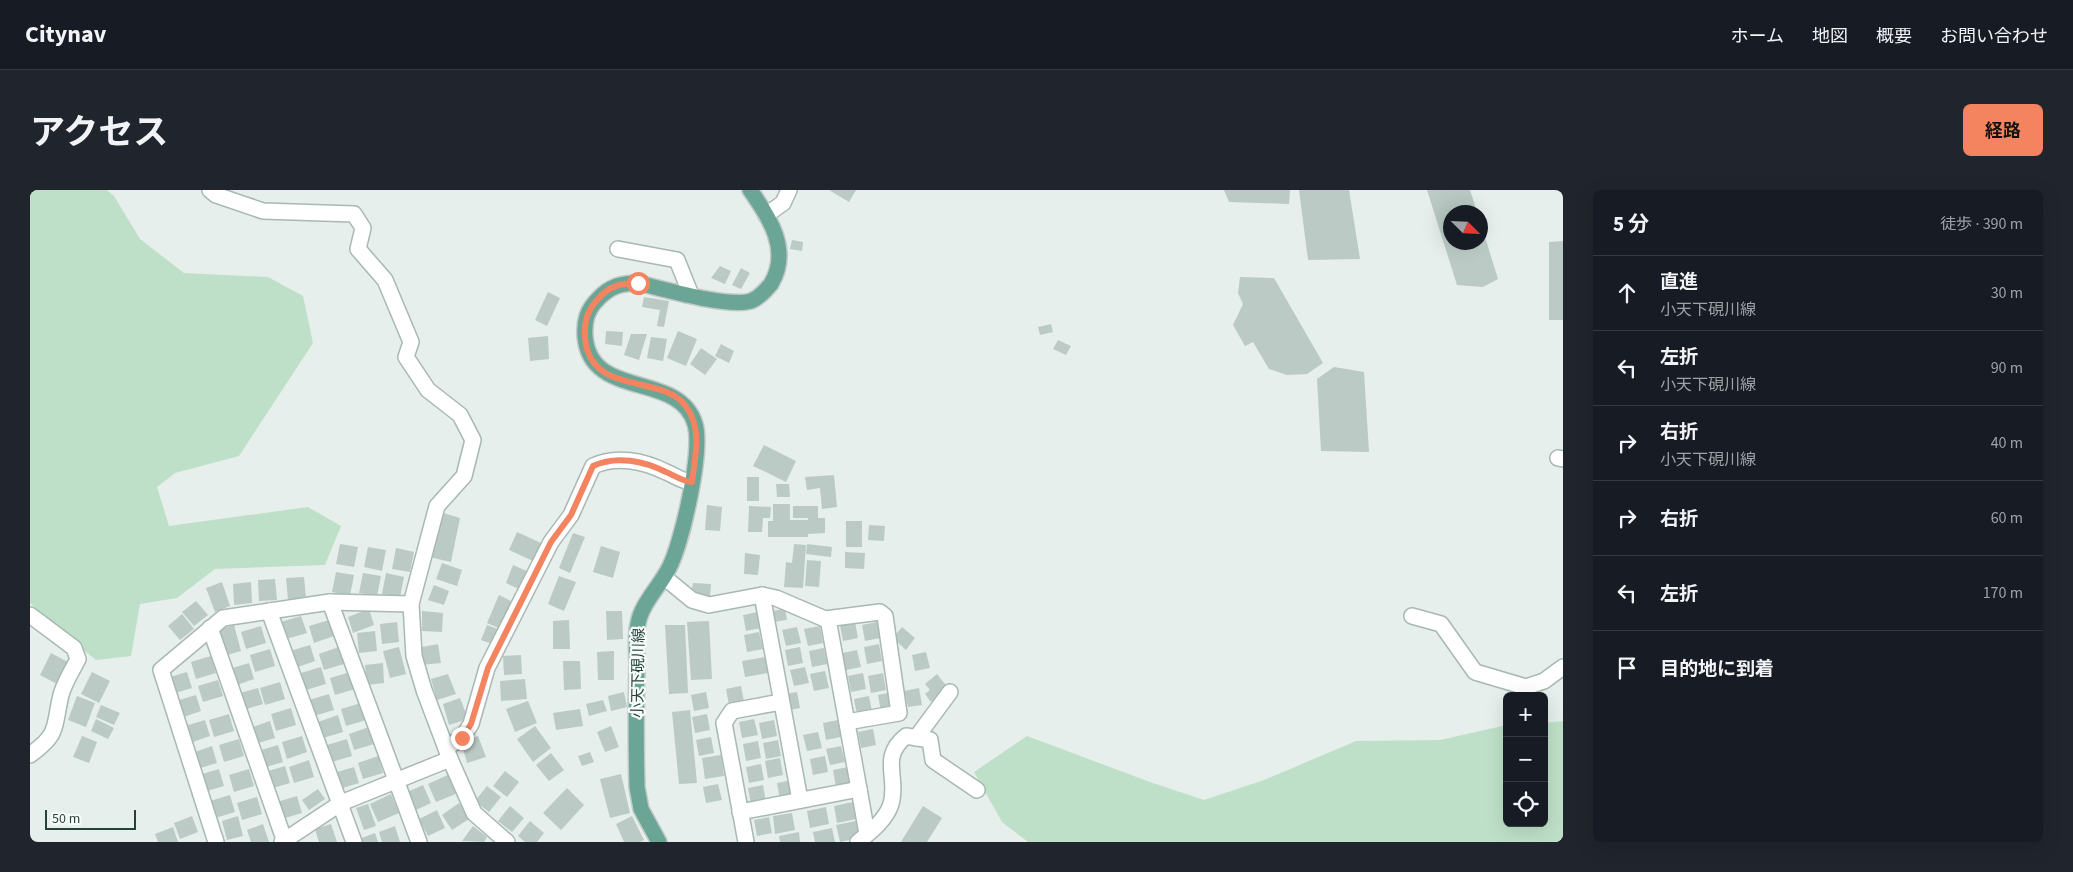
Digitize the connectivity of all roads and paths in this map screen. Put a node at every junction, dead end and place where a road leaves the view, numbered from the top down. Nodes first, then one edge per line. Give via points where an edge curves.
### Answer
1 (210, 190) edge
2 (750, 190) edge
3 (789, 190) edge
4 (766, 215) junction
5 (618, 249) dead end
6 (691, 295) junction
7 (692, 482) junction
8 (664, 577) junction
9 (762, 595) junction
10 (330, 602) junction
11 (411, 604) junction
12 (269, 611) junction
13 (30, 615) edge
14 (1412, 616) dead end
15 (828, 619) junction
16 (210, 628) junction
17 (1563, 667) edge
18 (950, 692) dead end
19 (781, 702) junction
20 (848, 722) junction
21 (916, 738) junction
22 (448, 753) junction
23 (30, 754) edge
24 (397, 780) junction
25 (859, 790) junction
26 (977, 790) dead end
27 (800, 800) junction
28 (341, 803) junction
29 (740, 812) junction
30 (862, 838) edge
31 (284, 841) edge
32 (216, 842) edge
33 (354, 842) edge
34 (419, 842) edge
35 (507, 842) edge
36 (659, 842) edge
37 (746, 842) edge

1 - 11 street via 263,211 354,214 363,228 358,249 385,280 411,342 406,357 428,390 460,415 473,440 464,476 437,506
2 - 4 main road, 小天下硯川線
3 - 4 street via 783,203
4 - 6 main road, 小天下硯川線 via 781,252 776,274 766,290 751,301 732,302
5 - 6 street via 677,260
6 - 7 main road, 小天下硯川線 via 624,283 606,290 591,307 584,323 592,360 606,374 669,394 685,404 695,423 698,438
7 - 8 main road, 小天下硯川線 via 682,536
7 - 22 street via 647,463 601,462 593,466 571,515 551,542 488,668 471,724
8 - 9 street via 692,600 709,605
8 - 36 main road, 小天下硯川線 via 643,610 637,641 637,787 641,810
9 - 15 street
9 - 19 street
10 - 11 street
10 - 12 street
10 - 24 street
11 - 22 street via 414,656
12 - 16 street via 224,618
12 - 28 street
13 - 23 street via 74,648 78,659 61,693 54,732
14 - 17 street via 1441,624 1475,672 1526,687 1544,681
15 - 20 street
15 - 20 street via 880,612 884,616 898,713
16 - 31 street
16 - 32 street via 161,670
18 - 21 street
19 - 27 street
19 - 29 street via 732,711 724,723
20 - 25 street
21 - 26 street via 930,740 933,760
21 - 30 street via 906,736 897,743 890,757 891,805 883,819
22 - 24 street
22 - 35 street via 474,813
24 - 28 street
24 - 34 street
25 - 27 street
25 - 30 street
27 - 29 street
28 - 31 street
28 - 33 street
29 - 37 street

